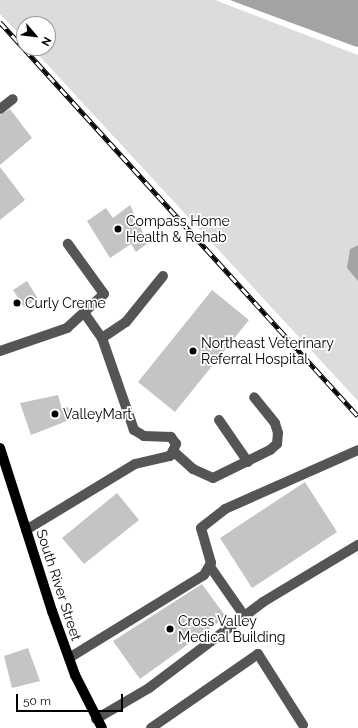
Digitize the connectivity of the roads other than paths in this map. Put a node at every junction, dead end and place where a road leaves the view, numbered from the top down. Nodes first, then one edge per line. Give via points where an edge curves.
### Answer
1 (13, 99) dead end
2 (0, 109) edge
3 (68, 244) dead end
4 (163, 276) dead end
5 (85, 314) junction
6 (102, 338) junction
7 (0, 351) edge
8 (254, 397) dead end
9 (219, 420) dead end
10 (0, 448) edge
11 (358, 450) edge
12 (173, 451) junction
13 (248, 462) junction
14 (26, 530) junction
15 (358, 545) edge
16 (207, 571) junction
17 (245, 617) junction
18 (69, 658) junction
19 (96, 718) junction
20 (303, 725) dead end
21 (102, 728) edge
22 (151, 728) edge

1 - 2 lane
3 - 5 lane via 104,294
4 - 6 lane via 126,322
5 - 6 lane
5 - 7 lane via 67,328
6 - 12 lane via 134,430 144,436 171,437 176,444
8 - 13 lane via 275,423 278,433 277,444
9 - 13 lane
10 - 14 main road, South River Street
11 - 16 lane via 225,509 201,528
12 - 13 lane via 192,469 214,478
12 - 14 lane via 170,456 135,464
14 - 18 main road, South River Street
15 - 17 lane via 263,602
16 - 17 lane
16 - 18 lane
17 - 19 lane via 149,688
18 - 19 main road, South River Street
19 - 21 main road, South River Street
20 - 22 lane via 258,654

